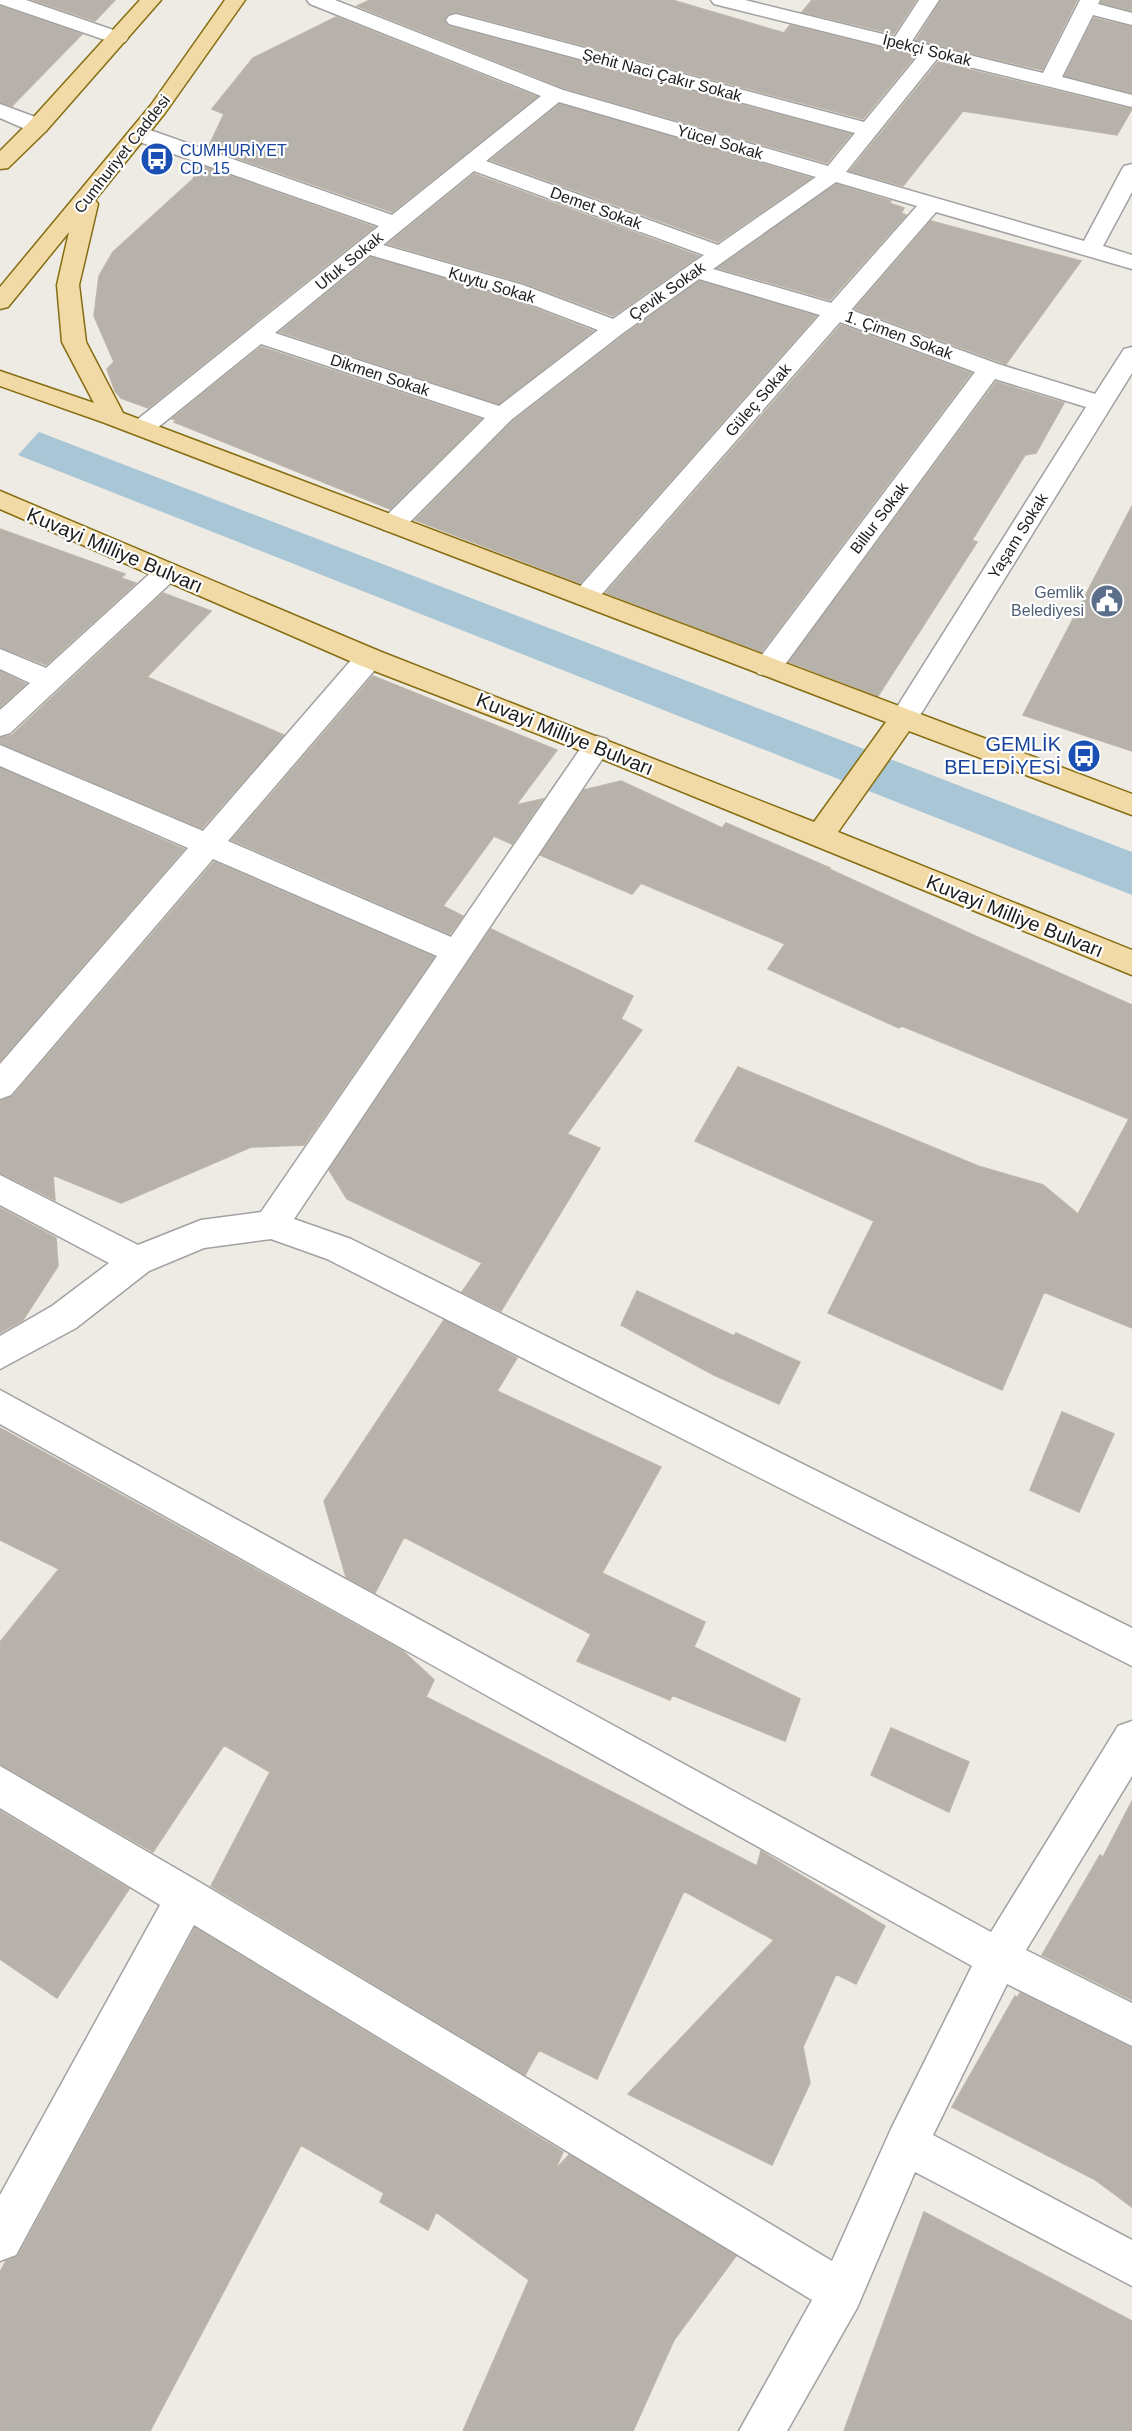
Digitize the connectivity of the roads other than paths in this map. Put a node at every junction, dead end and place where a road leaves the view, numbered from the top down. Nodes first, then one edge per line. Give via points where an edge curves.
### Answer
1 (7, 0) edge
2 (151, 0) edge
3 (235, 0) edge
4 (317, 0) edge
5 (721, 0) edge
6 (929, 0) edge
7 (1089, 4) edge
8 (1132, 19) edge
9 (118, 38) junction
10 (900, 44) junction
11 (435, 47) junction
12 (932, 52) junction
13 (1050, 80) junction
14 (556, 94) junction
15 (1132, 100) edge
16 (0, 110) edge
17 (38, 126) junction
18 (868, 130) junction
19 (140, 134) junction
20 (0, 163) edge
21 (471, 163) junction
22 (1132, 171) edge
23 (832, 175) junction
24 (89, 196) junction
25 (931, 204) junction
26 (396, 224) junction
27 (366, 247) junction
28 (1090, 250) junction
29 (720, 254) junction
30 (1132, 262) edge
31 (695, 272) junction
32 (0, 302) edge
33 (835, 312) junction
34 (615, 328) junction
35 (258, 335) junction
36 (1132, 354) edge
37 (990, 369) junction
38 (0, 378) edge
39 (54, 397) junction
40 (0, 403) edge
41 (1101, 404) junction
42 (502, 415) junction
43 (114, 418) junction
44 (142, 428) junction
45 (0, 499) edge
46 (36, 516) junction
47 (0, 520) edge
48 (393, 524) junction
49 (166, 573) junction
50 (585, 597) junction
51 (0, 658) edge
52 (369, 658) junction
53 (768, 667) junction
54 (49, 681) junction
55 (904, 718) junction
56 (0, 726) edge
57 (597, 746) junction
58 (0, 755) edge
59 (1132, 805) edge
60 (819, 837) junction
61 (207, 846) junction
62 (457, 952) junction
63 (1132, 963) edge
64 (0, 1086) edge
65 (0, 1189) edge
66 (271, 1225) junction
67 (137, 1261) junction
68 (0, 1354) edge
69 (0, 1406) edge
70 (1132, 1648) edge
71 (1132, 1740) edge
72 (0, 1786) edge
73 (187, 1897) junction
74 (998, 1958) junction
75 (1132, 2025) edge
76 (906, 2144) junction
77 (0, 2239) edge
78 (1132, 2264) edge
79 (842, 2292) junction
80 (762, 2431) edge

1 - 9 street
2 - 9 main road
3 - 19 main road, Cumhuriyet Caddesi
4 - 11 street, Yücel Sokak
5 - 10 street, İpekçi Sokak
6 - 10 street
7 - 8 street
7 - 13 street
9 - 17 main road
10 - 12 street, İpekçi Sokak
11 - 14 street, Yücel Sokak
11 - 18 street, Şehit Naci Çakır Sokak via 464,14
12 - 13 street, İpekçi Sokak
12 - 18 street, Çevik Sokak
13 - 15 street, İpekçi Sokak
14 - 21 street, Ufuk Sokak
14 - 23 street, Yücel Sokak
16 - 17 street
17 - 20 main road
18 - 23 street, Çevik Sokak
19 - 24 main road, Cumhuriyet Caddesi
19 - 26 street
21 - 26 street, Ufuk Sokak
21 - 29 street, Demet Sokak
22 - 28 street
23 - 25 street, Yücel Sokak
23 - 29 street, Çevik Sokak
24 - 32 main road, Cumhuriyet Caddesi
24 - 43 main road via 68,285 74,342
25 - 28 street, Yücel Sokak
25 - 33 street, Güleç Sokak
26 - 27 street, Ufuk Sokak
27 - 34 street, Kuytu Sokak via 515,290
27 - 35 street, Ufuk Sokak
28 - 30 street, Yücel Sokak
29 - 31 street, Çevik Sokak
31 - 33 street, 1. Çimen Sokak
31 - 34 street, Çevik Sokak
33 - 37 street, 1. Çimen Sokak
33 - 50 street, Güleç Sokak
34 - 42 street, Çevik Sokak
35 - 42 street, Dikmen Sokak
35 - 44 street, Ufuk Sokak
36 - 41 street, Yaşam Sokak
37 - 41 street, 1. Çimen Sokak
37 - 53 street, Billur Sokak
38 - 39 main road
39 - 40 main road
39 - 43 main road
41 - 55 street, Yaşam Sokak
42 - 48 street, Çevik Sokak
43 - 44 main road
44 - 48 main road
45 - 46 main road, Kuvayi Milliye Bulvarı
46 - 47 main road
46 - 49 main road, Kuvayi Milliye Bulvarı
48 - 50 main road
49 - 52 main road, Kuvayi Milliye Bulvarı
49 - 54 street
50 - 53 main road
51 - 54 street
52 - 57 main road, Kuvayi Milliye Bulvarı
52 - 61 street
53 - 55 main road
54 - 56 street
55 - 59 main road
55 - 60 main road
57 - 60 main road, Kuvayi Milliye Bulvarı
57 - 62 street
58 - 61 street
60 - 63 main road, Kuvayi Milliye Bulvarı
61 - 62 street
61 - 64 street
62 - 66 street
65 - 67 street
66 - 67 street via 201,1234
66 - 70 street via 339,1249
67 - 68 street via 64,1317
69 - 74 street
71 - 74 street
72 - 73 street
73 - 77 street
73 - 79 street
74 - 75 street
74 - 76 street
76 - 78 street
76 - 79 street
79 - 80 street

